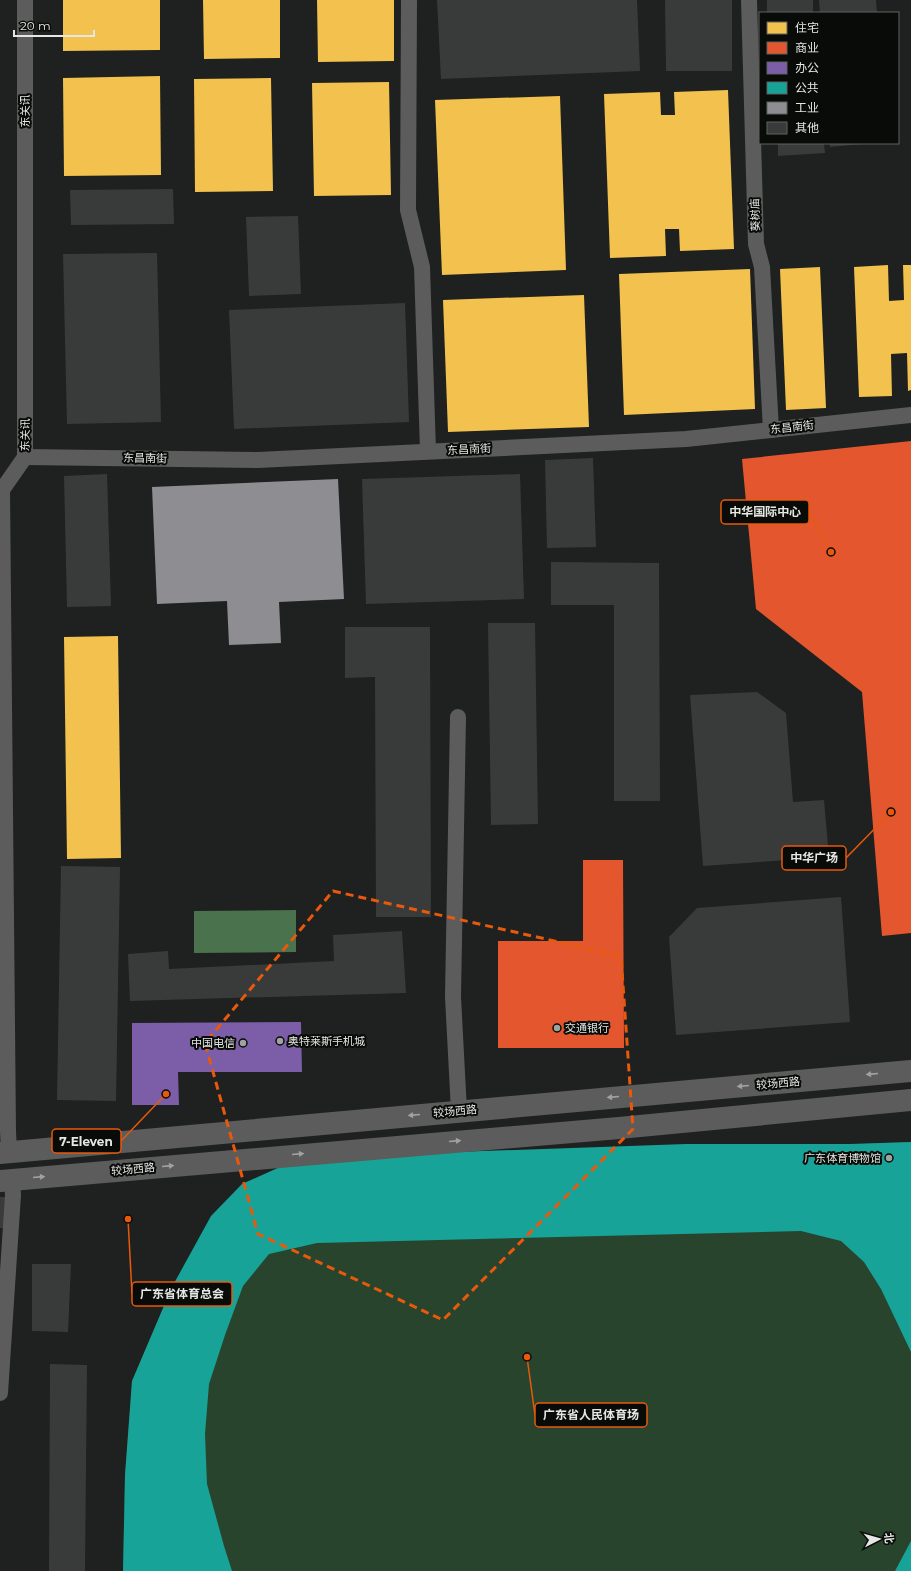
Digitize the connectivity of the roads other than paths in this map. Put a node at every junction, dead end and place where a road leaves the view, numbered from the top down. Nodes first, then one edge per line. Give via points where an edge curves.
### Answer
1 (25, 0) edge
2 (409, 0) edge
3 (749, 0) edge
4 (911, 415) edge
5 (771, 430) junction
6 (428, 451) junction
7 (25, 457) junction
8 (458, 717) dead end
9 (911, 1071) edge
10 (911, 1100) edge
11 (460, 1111) junction
12 (5, 1152) edge
13 (6, 1180) edge
14 (0, 1393) edge

1 - 7 lane, 东关讯
2 - 6 lane via 408,210 422,267
3 - 5 lane, 葵树庙 via 756,244 762,267
4 - 5 lane, 东昌南街
5 - 6 lane, 东昌南街 via 686,438
6 - 7 lane, 东昌南街 via 258,460
7 - 12 lane, 东关讯 via 2,490 8,1123
8 - 11 lane via 453,997
9 -> 11 street, 较场西路
13 -> 10 street, 较场西路 via 618,1128
11 -> 12 street, 较场西路
13 - 14 lane via 13,1195

